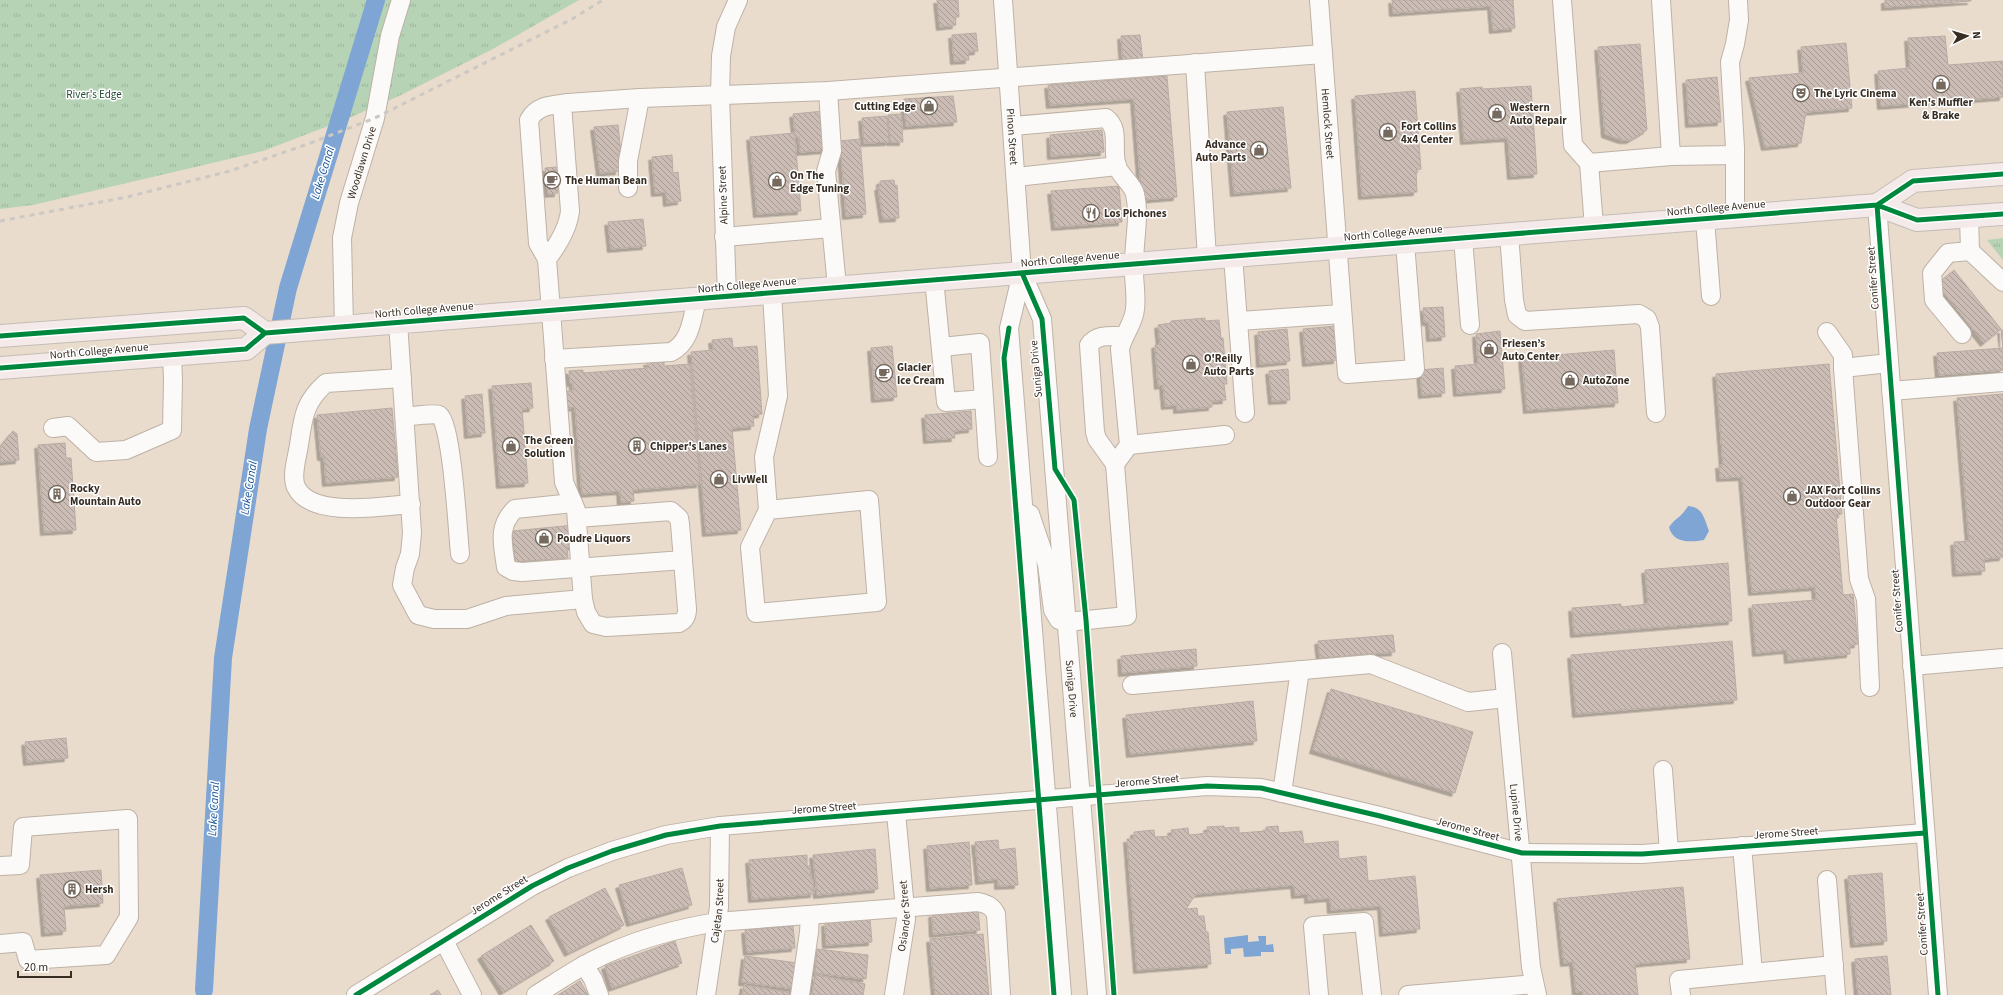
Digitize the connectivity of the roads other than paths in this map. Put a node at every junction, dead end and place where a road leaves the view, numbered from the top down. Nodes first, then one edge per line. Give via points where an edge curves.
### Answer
1 (401, 0) edge
2 (738, 0) edge
3 (1003, 0) edge
4 (1319, 0) edge
5 (1562, 0) edge
6 (1661, 0) edge
7 (1738, 0) edge
8 (1323, 54) junction
9 (1195, 63) junction
10 (1008, 77) junction
11 (828, 91) junction
12 (720, 95) junction
13 (640, 98) junction
14 (562, 104) junction
15 (1012, 126) junction
16 (1735, 155) junction
17 (1672, 156) junction
18 (1589, 163) junction
19 (1117, 166) junction
20 (2003, 174) edge
21 (1016, 177) junction
22 (628, 188) dead end
23 (1877, 205) junction
24 (2003, 214) edge
25 (1735, 216) junction
26 (1969, 216) junction
27 (1705, 219) junction
28 (831, 228) junction
29 (1594, 228) junction
30 (1509, 234) junction
31 (724, 238) junction
32 (1463, 238) junction
33 (1405, 243) junction
34 (1337, 248) junction
35 (1970, 251) junction
36 (1233, 256) junction
37 (1207, 258) junction
38 (547, 260) junction
39 (1134, 264) junction
40 (1022, 273) junction
41 (934, 279) junction
42 (2003, 282) edge
43 (837, 287) junction
44 (772, 293) junction
45 (727, 296) junction
46 (1711, 296) dead end
47 (697, 299) junction
48 (550, 310) junction
49 (1342, 314) junction
50 (1239, 321) junction
51 (398, 322) junction
52 (1470, 325) dead end
53 (344, 327) junction
54 (1827, 332) dead end
55 (265, 333) junction
56 (1962, 334) dead end
57 (0, 336) edge
58 (1123, 336) junction
59 (942, 347) junction
60 (172, 355) junction
61 (554, 359) junction
62 (1889, 364) junction
63 (0, 368) edge
64 (1843, 368) junction
65 (402, 378) junction
66 (2003, 382) edge
67 (1891, 391) junction
68 (984, 399) junction
69 (1245, 413) dead end
70 (1656, 413) dead end
71 (405, 417) junction
72 (53, 428) dead end
73 (1225, 435) dead end
74 (1129, 445) junction
75 (988, 457) dead end
76 (1115, 464) junction
77 (1022, 488) junction
78 (411, 504) junction
79 (575, 510) junction
80 (768, 510) junction
81 (460, 554) dead end
82 (683, 560) junction
83 (580, 566) junction
84 (583, 599) junction
85 (1067, 622) junction
86 (1502, 653) dead end
87 (2003, 658) edge
88 (1912, 666) junction
89 (1300, 670) junction
90 (1132, 685) dead end
91 (1870, 687) dead end
92 (1506, 698) junction
93 (1662, 770) dead end
94 (1282, 793) junction
95 (1081, 797) junction
96 (1046, 800) junction
97 (896, 813) junction
98 (720, 826) junction
99 (1925, 833) junction
100 (1742, 846) junction
101 (1668, 852) junction
102 (1522, 853) junction
103 (0, 866) edge
104 (1827, 880) dead end
105 (906, 907) junction
106 (810, 915) junction
107 (717, 922) junction
108 (444, 941) junction
109 (0, 944) edge
110 (584, 965) junction
111 (1834, 965) junction
112 (1753, 973) junction
113 (1535, 989) edge
114 (1428, 994) edge
115 (356, 995) edge
116 (472, 995) edge
117 (536, 995) edge
118 (599, 995) edge
119 (706, 995) edge
120 (800, 995) edge
121 (894, 995) edge
122 (1002, 995) edge
123 (1062, 995) edge
124 (1097, 995) edge
125 (1319, 995) edge
126 (1372, 995) edge
127 (1408, 995) edge
128 (1681, 995) edge
129 (1836, 995) edge
130 (1938, 995) edge

1 - 53 street, Woodlawn Drive via 390,36 375,118 349,203 342,238
2 - 12 street, Alpine Street via 726,27 721,56
3 - 10 street, Pinon Street
4 - 8 street, Hemlock Street
5 - 18 street via 1573,145
6 - 17 street
7 - 16 street via 1739,20 1730,62
8 - 9 street
8 - 34 street, Hemlock Street
9 - 10 street
9 - 37 street
10 - 11 street
10 - 15 street, Pinon Street
11 - 12 street
11 - 28 street via 832,151 826,171
12 - 13 street
12 - 31 street, Alpine Street
13 - 14 street
13 - 22 street via 628,161
14 - 38 street via 570,212 557,245
14 - 38 street via 538,109 529,120 538,243
15 - 19 street via 1106,118 1112,122 1114,129
15 - 21 street, Pinon Street
16 - 17 street
16 - 25 street
17 - 18 street
18 - 29 street
19 - 21 street
19 - 39 street via 1134,193
20 - 23 highway, North College Avenue via 1913,181
21 - 40 street, Pinon Street
23 - 25 highway, North College Avenue
23 - 26 highway, North College Avenue via 1917,220
23 - 62 street, Conifer Street
24 - 26 highway, North College Avenue
25 - 27 highway, North College Avenue
26 - 35 street
27 - 29 highway, North College Avenue
27 - 46 street
28 - 31 street
28 - 43 street
29 - 30 highway, North College Avenue
30 - 32 highway, North College Avenue
30 - 70 street via 1514,300 1518,315 1525,321 1639,314 1647,319 1650,327
31 - 45 street, Alpine Street
32 - 33 highway, North College Avenue
32 - 52 street
33 - 34 highway, North College Avenue
33 - 49 street, Hemlock Street via 1415,369 1347,374
34 - 36 highway, North College Avenue
34 - 49 street, Hemlock Street
35 - 42 street
35 - 56 street via 1948,253 1932,273 1934,300
36 - 37 highway, North College Avenue
36 - 50 street
37 - 39 highway, North College Avenue
38 - 48 street
39 - 40 highway, North College Avenue
39 - 58 street via 1135,310
40 - 41 highway, North College Avenue
40 - 77 street via 1009,328
40 - 85 street, Suniga Drive via 1042,319
41 - 43 highway, North College Avenue
41 - 59 street
43 - 44 highway, North College Avenue
44 - 45 highway, North College Avenue
44 - 80 street via 778,396 764,457
45 - 47 highway, North College Avenue
47 - 48 highway, North College Avenue
47 - 61 street via 684,341 679,348 671,352
48 - 51 highway, North College Avenue
48 - 61 street
49 - 50 street
50 - 69 street
51 - 53 highway, North College Avenue
51 - 65 street
53 - 55 highway, North College Avenue
54 - 64 street via 1843,354
55 - 57 highway, North College Avenue via 244,318
55 - 60 highway, North College Avenue via 246,348
58 - 74 street via 1120,348
58 - 76 street via 1094,338 1089,344 1095,432 1097,439
59 - 68 street via 946,402
59 - 68 street via 980,343
60 - 63 highway, North College Avenue
60 - 72 street via 172,430 126,450 96,452 68,426
61 - 79 street via 564,482
62 - 64 street
62 - 67 street, Conifer Street
64 - 91 street via 1859,579 1866,599
65 - 71 street
65 - 78 street via 326,383 318,390 311,398 302,419 294,479 300,493 313,502 343,509
66 - 67 street
67 - 88 street, Conifer Street
68 - 75 street
71 - 78 street
71 - 81 street via 436,415 442,418 452,462
73 - 74 street
74 - 76 street
76 - 85 street via 1127,616
77 - 85 street via 1047,564 1053,610 1059,620
77 - 96 street
78 - 84 street via 411,540 402,585 418,614 434,619 467,619 506,606
79 - 82 street via 671,511 679,518
79 - 83 street
79 - 83 street via 515,509 506,518 502,537 506,566 513,572
80 - 80 street via 750,547 756,614 877,602 869,500
82 - 83 street
82 - 84 street via 687,616 679,623 606,627 593,624 586,612
83 - 84 street
85 - 95 street, Suniga Drive
86 - 92 street, Lupine Drive
87 - 88 street
88 - 99 street, Conifer Street
89 - 90 street
89 - 92 street via 1371,664 1468,702
89 - 94 street
92 - 102 street, Lupine Drive
93 - 101 street
94 - 95 street, Jerome Street via 1261,788 1207,786
94 - 102 street, Jerome Street
95 - 96 street, Jerome Street
95 - 124 street, Suniga Drive
96 - 97 street, Jerome Street
96 - 123 street
97 - 98 street, Jerome Street
97 - 105 street, Osiander Street
98 - 107 street, Cajetan Street via 720,907
98 - 108 street, Jerome Street via 666,835 612,851 568,868 532,886
99 - 100 street, Jerome Street
99 - 130 street, Conifer Street
100 - 101 street, Jerome Street
100 - 112 street
101 - 102 street, Jerome Street
102 - 113 street, Lupine Drive
103 - 109 street via 20,865 23,827 128,819 129,917 106,955 28,960 23,942
104 - 111 street
105 - 106 street
105 - 121 street, Osiander Street
105 - 122 street via 978,902 993,908 996,914
106 - 107 street
106 - 120 street
107 - 110 street via 690,926 641,940
107 - 119 street, Cajetan Street
108 - 115 street, Jerome Street
108 - 116 street
110 - 117 street
110 - 118 street
111 - 112 street
111 - 129 street
112 - 128 street via 1679,980
113 - 114 street
114 - 127 street
125 - 126 street via 1313,926 1364,922

